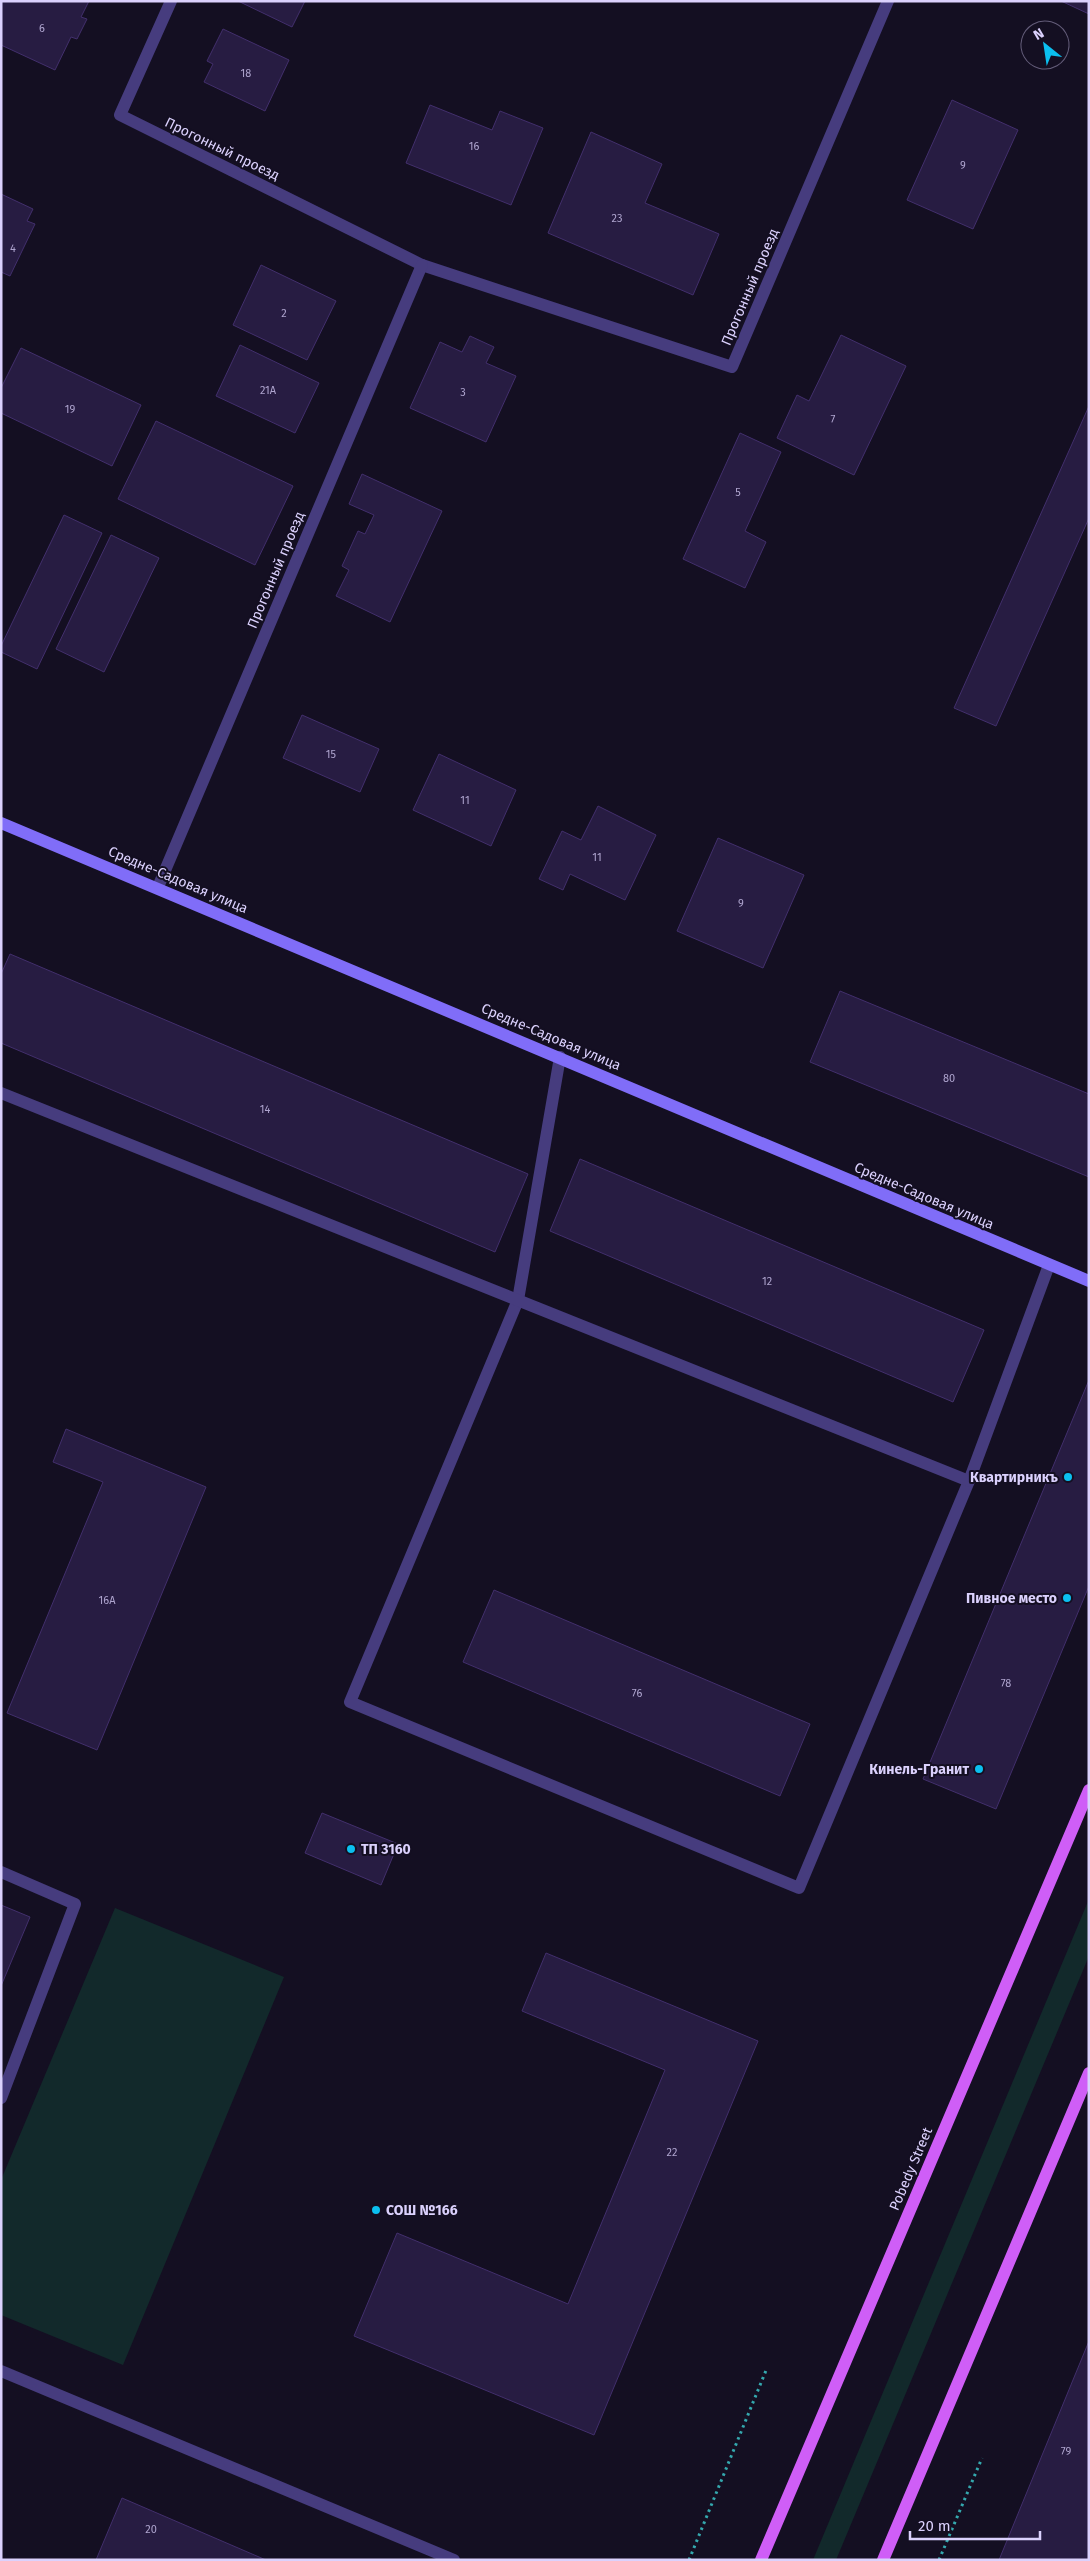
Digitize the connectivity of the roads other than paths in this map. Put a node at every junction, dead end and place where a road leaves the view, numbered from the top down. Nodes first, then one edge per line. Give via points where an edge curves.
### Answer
1 (171, 1) edge
2 (888, 1) edge
3 (422, 265) junction
4 (1, 823) edge
5 (158, 887) junction
6 (560, 1057) junction
7 (1, 1092) edge
8 (1049, 1266) junction
9 (1089, 1281) edge
10 (518, 1300) junction
11 (968, 1481) junction
12 (1089, 1790) edge
13 (1, 1872) edge
14 (1089, 2073) edge
15 (1, 2098) edge
16 (1, 2371) edge
17 (454, 2560) edge
18 (761, 2560) edge
19 (883, 2560) edge

1 - 3 street, Прогонный проезд via 120,114
2 - 3 street, Прогонный проезд via 732,367
3 - 5 street, Прогонный проезд
4 - 5 street, Средне-Садовая улица
5 - 6 street, Средне-Садовая улица
6 - 8 street, Средне-Садовая улица
6 - 10 street
7 - 10 street
8 - 9 street, Средне-Садовая улица
8 - 11 street
10 - 11 street
10 - 11 street via 350,1702 799,1888
12 - 18 main road, Pobedy Street
13 - 15 street via 75,1904
14 - 19 main road
16 - 17 street

